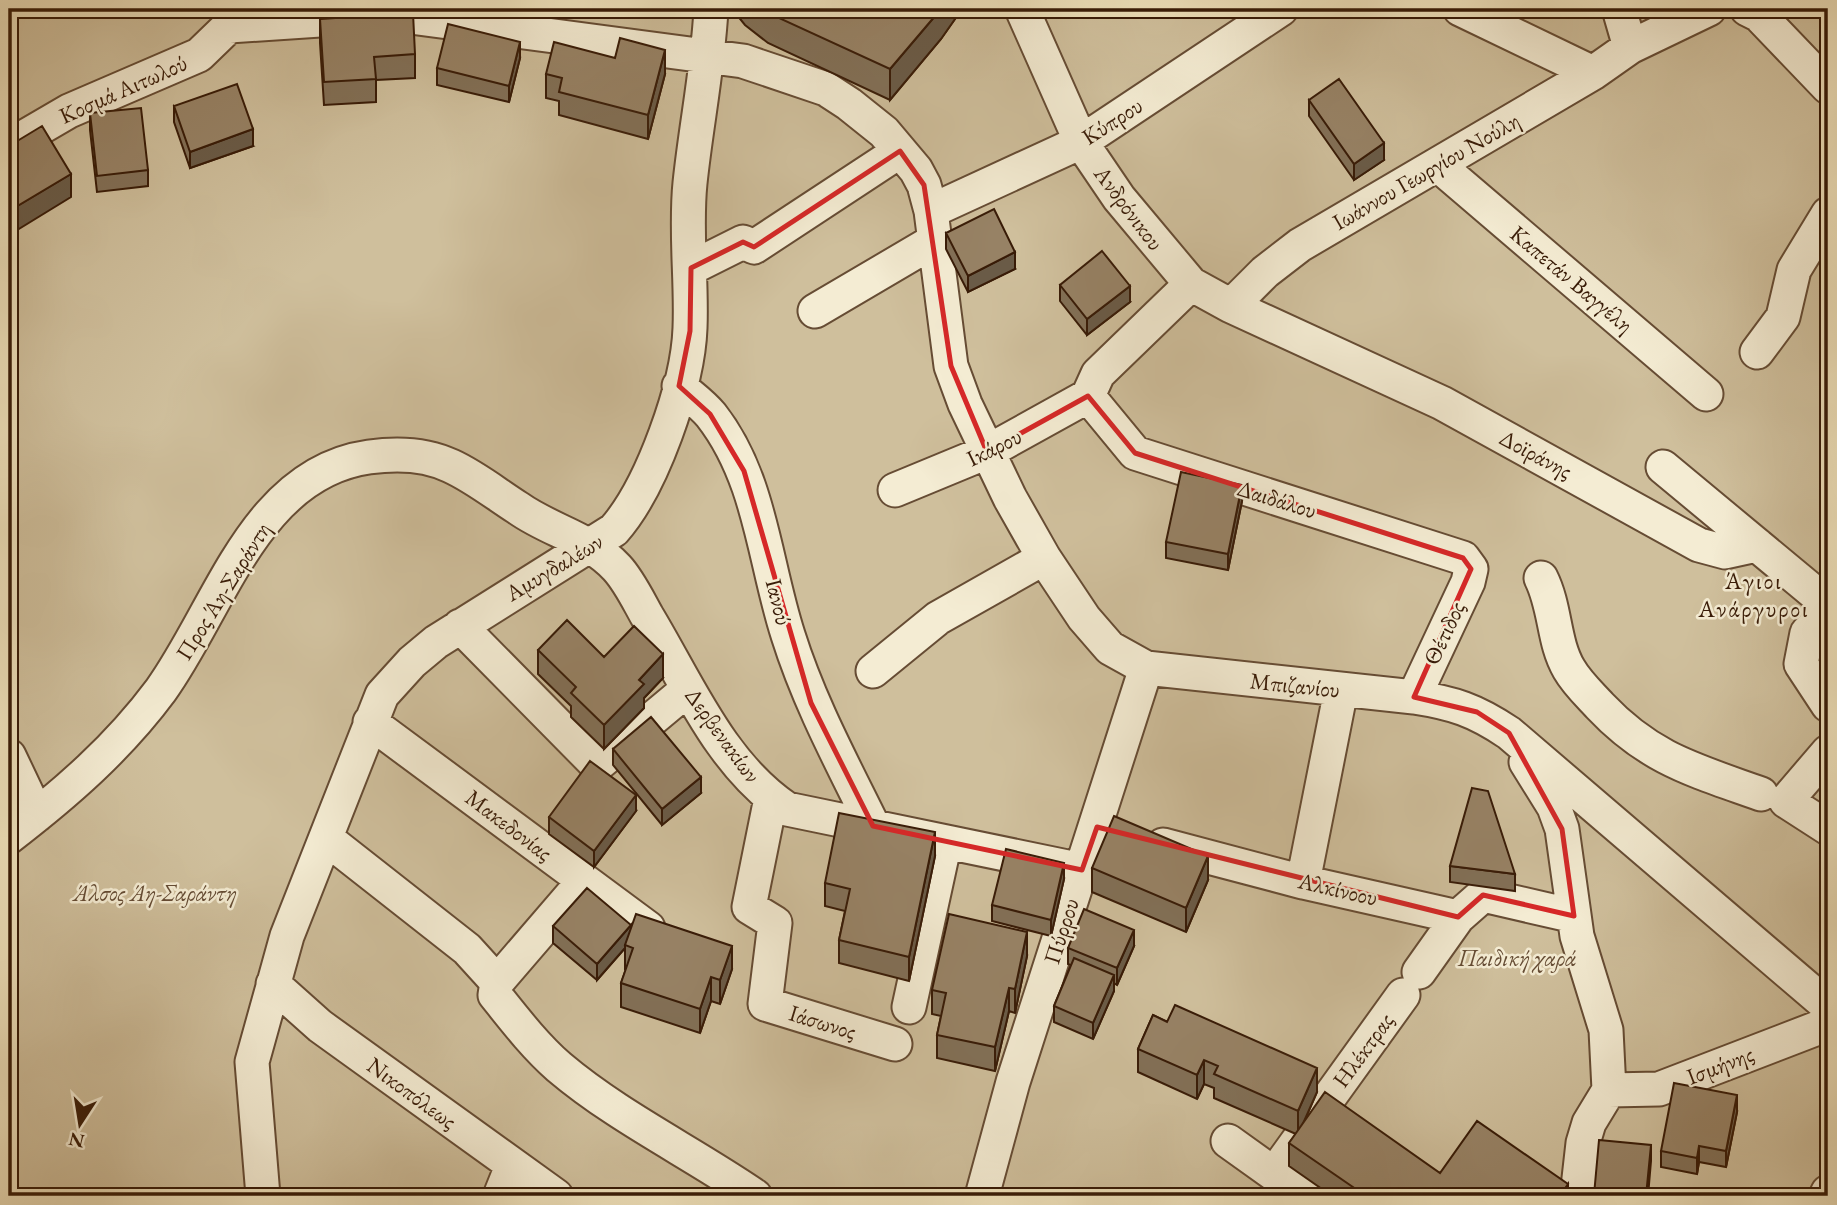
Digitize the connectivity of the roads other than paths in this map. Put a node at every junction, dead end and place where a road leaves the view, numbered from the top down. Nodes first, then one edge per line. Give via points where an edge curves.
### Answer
1 (711, 9) edge
2 (1022, 9) edge
3 (1281, 9) edge
4 (1460, 9) edge
5 (1619, 9) edge
6 (1709, 9) edge
7 (1747, 9) edge
8 (397, 12) edge
9 (221, 17) edge
10 (1630, 47) junction
11 (709, 55) junction
12 (1593, 73) junction
13 (1828, 87) edge
14 (1081, 142) junction
15 (9, 146) edge
16 (900, 150) junction
17 (1438, 165) junction
18 (1828, 214) edge
19 (933, 226) junction
20 (691, 268) junction
21 (1191, 284) junction
22 (1231, 306) junction
23 (815, 312) dead end
24 (1757, 352) dead end
25 (679, 386) junction
26 (1706, 394) dead end
27 (1088, 396) junction
28 (987, 452) junction
29 (1663, 467) dead end
30 (895, 490) dead end
31 (1757, 545) junction
32 (593, 546) junction
33 (1044, 558) junction
34 (1471, 569) joint
35 (1541, 578) dead end
36 (1828, 604) edge
37 (1828, 612) edge
38 (460, 626) junction
39 (1146, 668) junction
40 (873, 671) dead end
41 (688, 689) junction
42 (1341, 690) junction
43 (1413, 697) junction
44 (1828, 705) edge
45 (370, 722) junction
46 (1509, 733) junction
47 (1828, 752) edge
48 (9, 756) edge
49 (1774, 797) junction
50 (771, 798) junction
51 (37, 815) junction
52 (873, 826) junction
53 (1828, 828) edge
54 (1118, 833) junction
55 (9, 837) edge
56 (327, 839) junction
57 (945, 842) junction
58 (1082, 870) junction
59 (583, 882) junction
60 (1303, 882) junction
61 (1574, 916) junction
62 (1458, 917) junction
63 (648, 928) edge
64 (497, 982) junction
65 (273, 984) junction
66 (1828, 1006) edge
67 (909, 1007) dead end
68 (1828, 1024) edge
69 (895, 1044) dead end
70 (1609, 1090) junction
71 (1228, 1141) dead end
72 (512, 1166) junction
73 (1274, 1174) junction
74 (263, 1196) edge
75 (500, 1196) edge
76 (556, 1196) edge
77 (755, 1196) edge
78 (982, 1196) edge
79 (1305, 1196) edge
80 (1577, 1196) edge

1 - 11 street, Αμυγδαλέων
2 - 14 street, Ανδρόνικου
3 - 14 street, Κύπρου
4 - 12 street
5 - 10 street
6 - 10 street, Ιωάννου Γεωργίου Νούλη
7 - 13 street via 1759,15
8 - 9 street, Κοσμά Αιτωλού
8 - 11 street, Κοσμά Αιτωλού
9 - 15 street, Κοσμά Αιτωλού via 199,55 69,111
10 - 12 street, Ιωάννου Γεωργίου Νούλη
11 - 16 street, Κοσμά Αιτωλού via 788,74 826,89 884,132
11 - 20 street, Αμυγδαλέων via 689,186
12 - 17 street, Ιωάννου Γεωργίου Νούλη
14 - 19 street, Κύπρου
14 - 21 street, Ανδρόνικου via 1119,198
16 - 19 street, Κοσμά Αιτωλού via 916,170
16 - 20 street via 754,247 743,242
17 - 22 street, Ιωάννου Γεωργίου Νούλη via 1300,245
17 - 26 street, Καπετάν Βαγγέλη
18 - 24 street via 1794,270 1783,317
19 - 23 street, Κύπρου
19 - 28 street, Μπιζανίου via 951,366
20 - 25 street, Αμυγδαλέων via 690,331
21 - 22 street, Ανδρόνικου
21 - 27 street via 1098,374
22 - 31 street, Δοϊράνης via 1442,403 1699,545 1725,552
25 - 32 street, Αμυγδαλέων via 647,481 629,514
25 - 52 street, Ιανού via 710,414 744,471 787,633 811,703
27 - 28 street, Ικάρου
27 - 34 street, Δαιδάλου via 1135,453 1423,544 1463,558
28 - 30 street, Ικάρου
28 - 33 street, Μπιζανίου
29 - 31 street
31 - 36 street
32 - 38 street, Αμυγδαλέων
32 - 41 street, Δερβενακίων via 619,570
32 - 51 street, Προς Άη-Σαράντη via 549,527 450,465 420,456 389,454 347,460 310,477 277,505 239,558 163,687 136,722 105,757
33 - 39 street, Μπιζανίου via 1110,648
33 - 40 street via 937,618
34 - 43 street, Θέτιδος
35 - 49 street via 1552,600 1568,668 1606,713 1642,746 1670,761
37 - 44 street via 1807,633 1801,664
38 - 41 street via 597,765
38 - 45 street, Αμυγδαλέων via 395,678
39 - 42 street, Μπιζανίου
39 - 54 street, Πύρρου
41 - 50 street, Δερβενακίων via 732,756
42 - 43 street, Μπιζανίου
42 - 60 street
43 - 46 street, Μπιζανίου via 1477,712
45 - 56 street, Αμυγδαλέων
45 - 59 street, Μακεδονίας
46 - 61 street via 1554,807 1562,829
46 - 66 street, Μπιζανίου
47 - 49 street
48 - 51 street
49 - 53 street
50 - 52 street, Δερβενακίων via 787,809
50 - 69 street, Ιάσωνος via 749,907 775,923 765,1004
51 - 55 street, Προς Άη-Σαράντη
52 - 57 street, Δερβενακίων
54 - 58 street, Πύρρου
54 - 60 street, Αλκίνοου
56 - 64 street via 467,949
56 - 65 street, Αμυγδαλέων via 287,936
57 - 58 street, Δερβενακίων
57 - 67 street
58 - 78 street, Πύρρου via 1013,1082
59 - 63 street, Μακεδονίας
59 - 64 street
60 - 62 street, Αλκίνοου
61 - 62 street via 1483,895
61 - 70 street via 1606,1030
62 - 73 street, Ηλέκτρας
64 - 77 street via 495,995 558,1066 598,1097
65 - 72 street, Νικοπόλεως via 320,1026
65 - 74 street, Αμυγδαλέων via 252,1062
68 - 70 street, Ισμήνης via 1659,1089
70 - 80 street via 1589,1123
71 - 73 street
72 - 75 street
72 - 76 street, Νικοπόλεως
73 - 79 street

